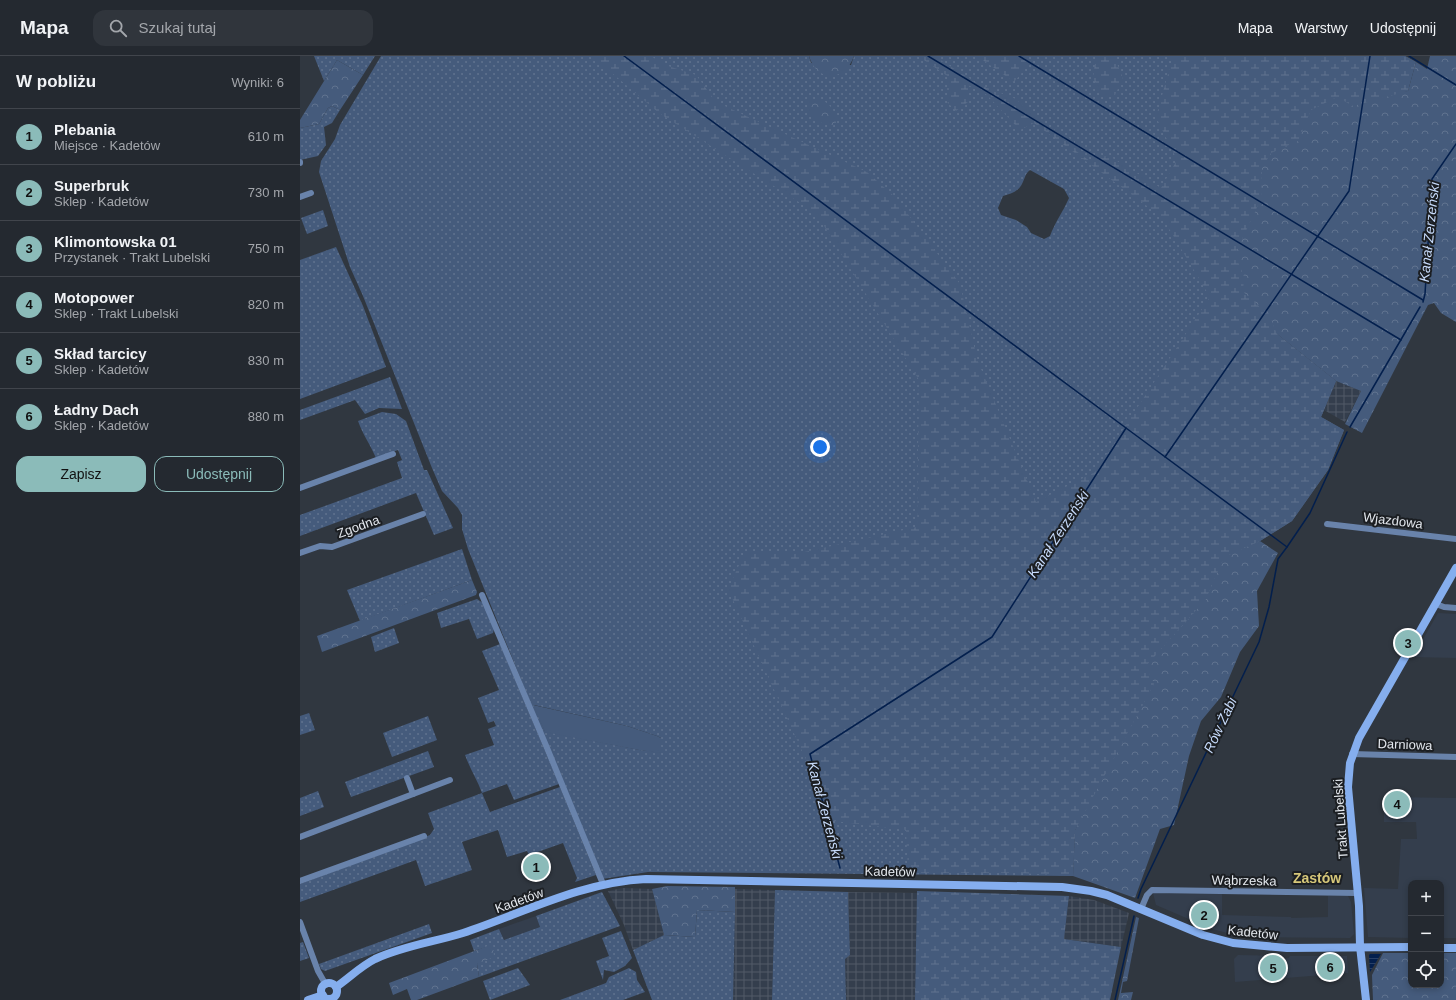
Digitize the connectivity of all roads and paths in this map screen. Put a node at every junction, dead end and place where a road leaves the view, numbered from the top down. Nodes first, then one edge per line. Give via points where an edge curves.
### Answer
1 (311, 193) dead end
2 (300, 197) edge
3 (393, 454) dead end
4 (300, 488) edge
5 (423, 514) dead end
6 (1327, 524) dead end
7 (1456, 539) edge
8 (300, 553) edge
9 (1456, 568) edge
10 (482, 595) dead end
11 (1436, 604) junction
12 (1456, 608) edge
13 (1352, 754) junction
14 (1456, 757) edge
15 (407, 778) dead end
16 (450, 780) dead end
17 (413, 794) junction
18 (424, 836) dead end
19 (300, 837) edge
20 (300, 881) edge
21 (603, 884) junction
22 (1357, 893) junction
23 (1141, 909) junction
24 (300, 922) edge
25 (1360, 946) junction
26 (1408, 947) edge
27 (1444, 948) edge
28 (1456, 948) edge
29 (326, 984) junction
30 (336, 987) junction
31 (322, 994) junction
32 (332, 999) edge
33 (308, 1000) edge
34 (1366, 1000) edge

1 - 2 street
3 - 4 street
5 - 8 street, Zgodna via 332,547 320,546
6 - 7 street, Wjazdowa
9 - 11 street, Trakt Lubelski
10 - 21 street
11 - 12 street
11 - 13 street, Trakt Lubelski
13 - 14 street, Darniowa
13 - 22 street, Trakt Lubelski via 1348,787
15 - 17 street
16 - 17 street
17 - 19 street
18 - 20 street
21 - 23 street, Kadetów via 646,879 1062,887 1091,891
21 - 30 street, Kadetów via 376,959
22 - 23 street, Wąbrzeska via 1152,890
22 - 25 street, Trakt Lubelski
23 - 25 street, Kadetów via 1203,935 1233,943 1287,948
24 - 29 street via 318,971
25 - 26 street, Kadetów
25 - 34 street, Trakt Lubelski
27 - 28 street
29 - 30 street
29 - 31 street
30 - 32 street via 336,995
31 - 32 street
31 - 33 street

